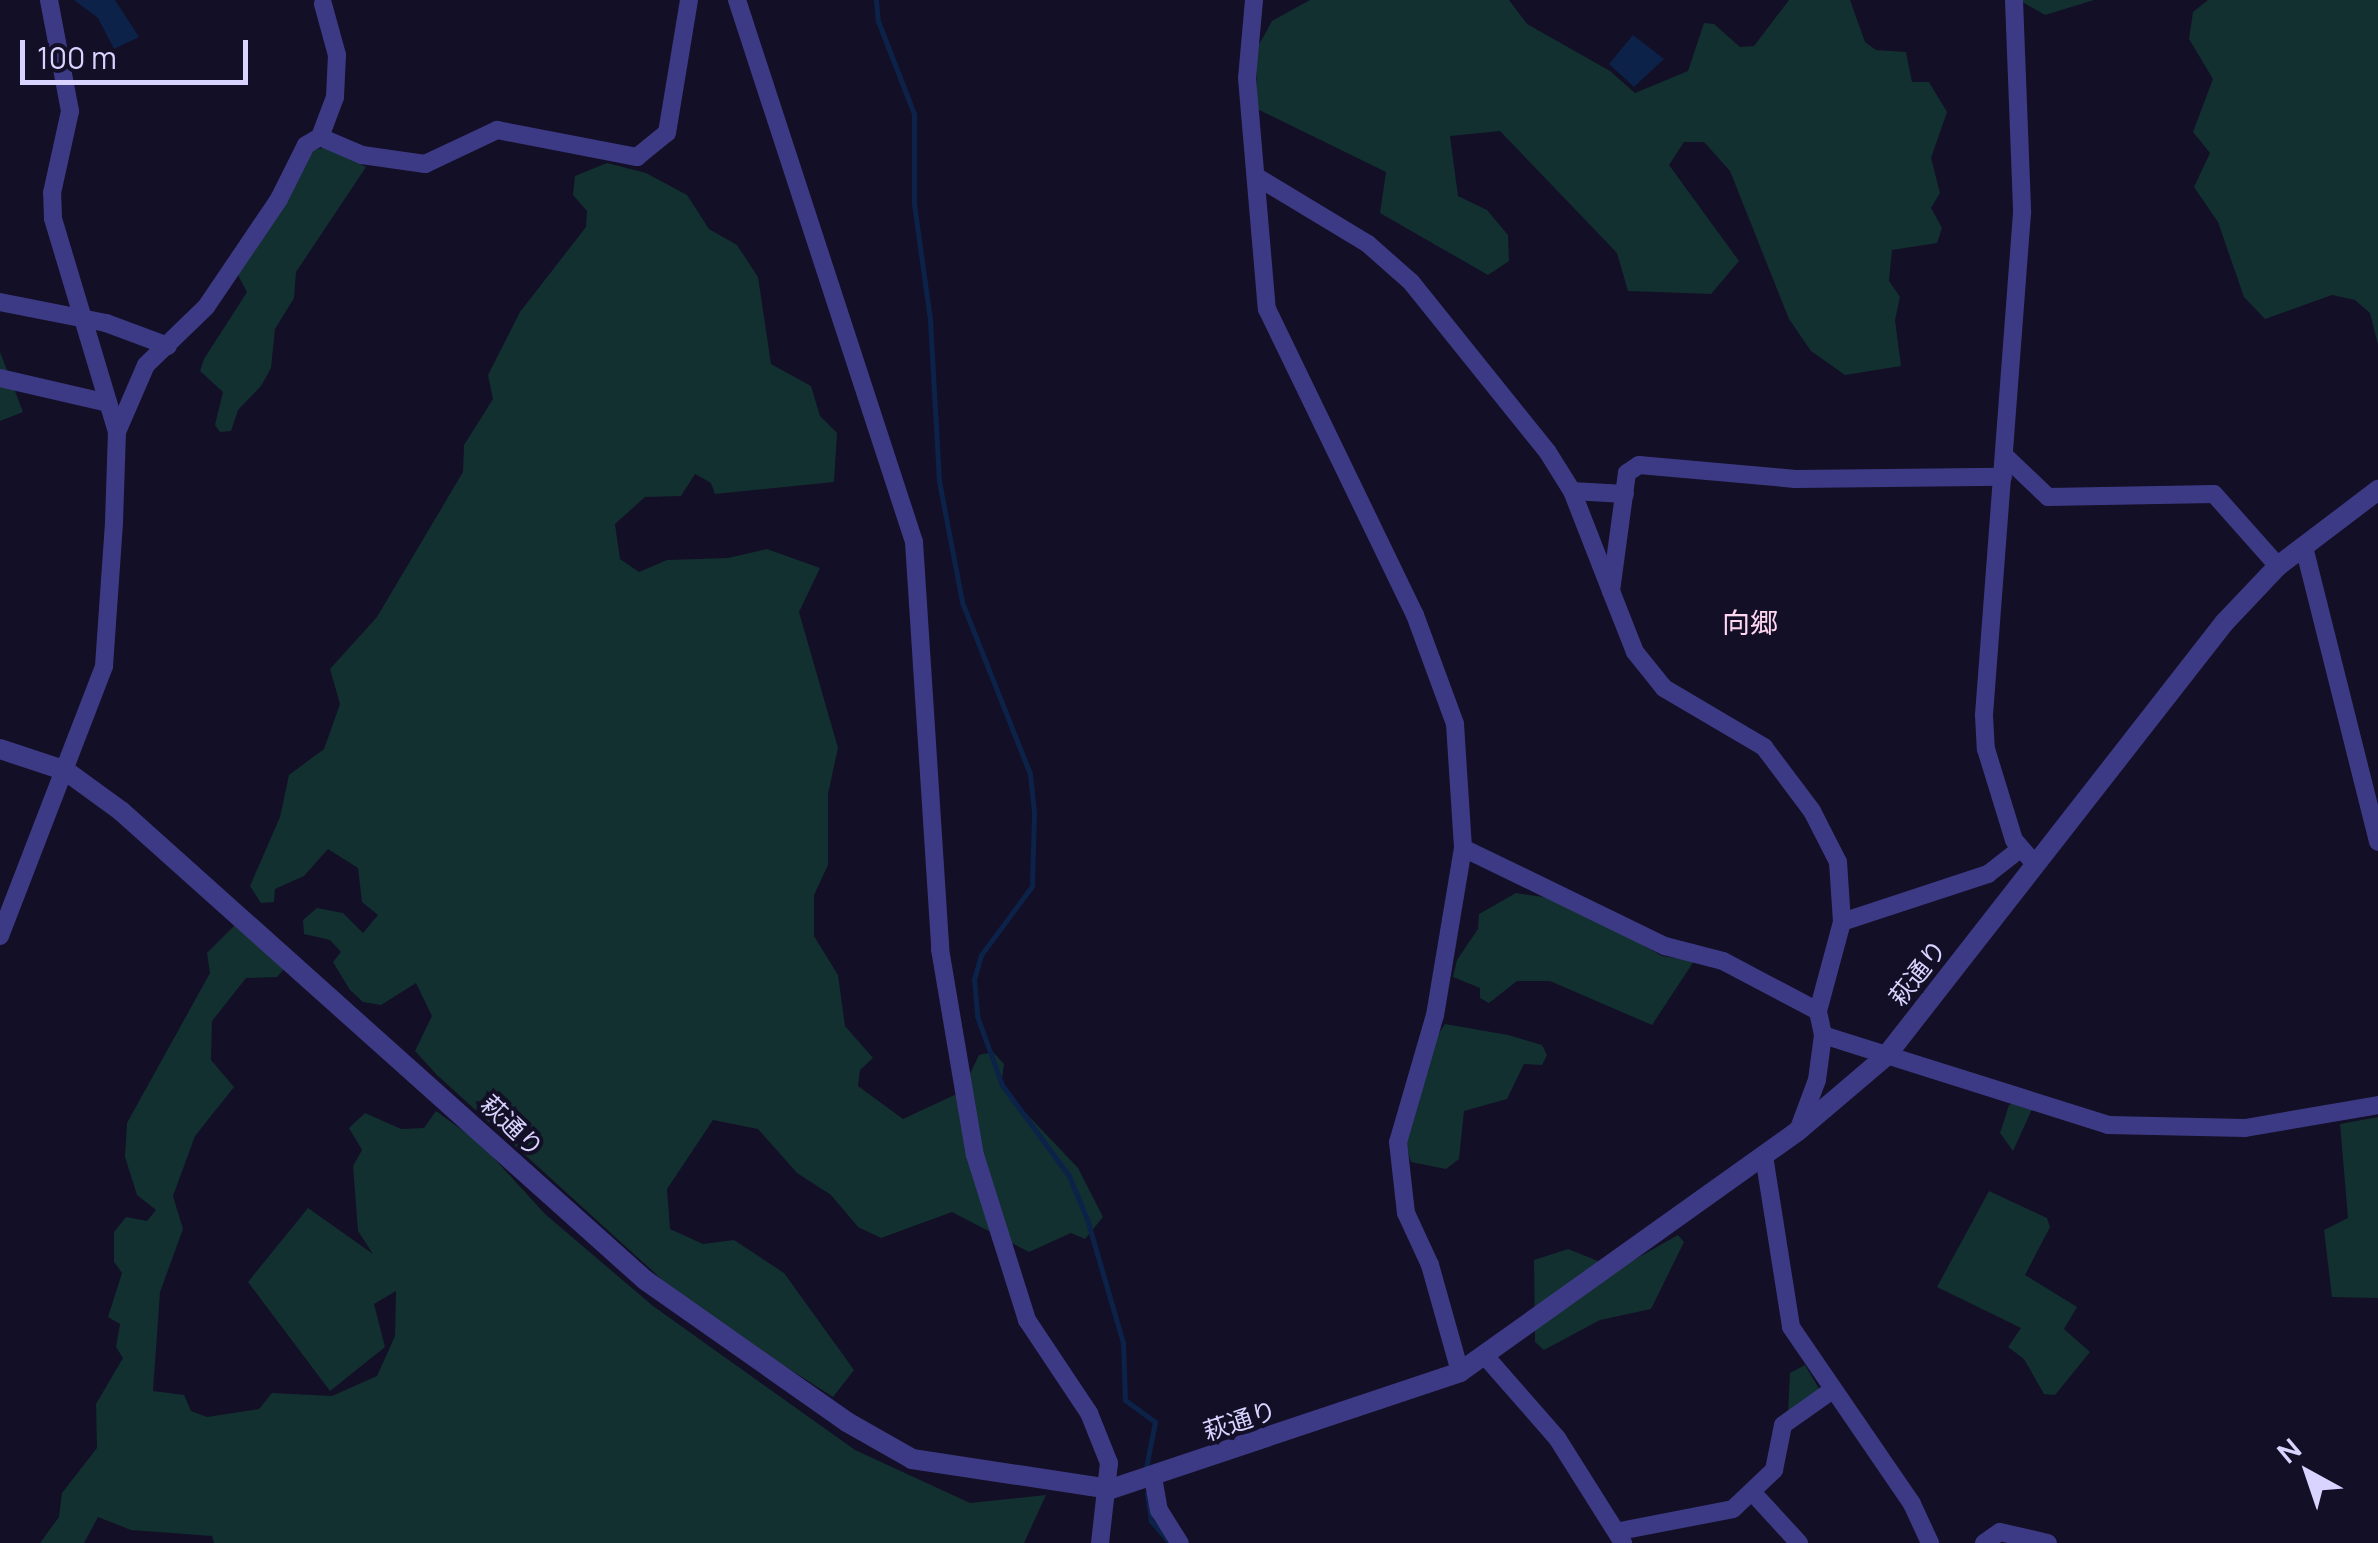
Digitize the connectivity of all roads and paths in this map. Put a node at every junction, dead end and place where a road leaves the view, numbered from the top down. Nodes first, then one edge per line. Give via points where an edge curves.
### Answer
1 (50, 0) edge
2 (689, 0) edge
3 (737, 0) edge
4 (1254, 0) edge
5 (2014, 0) edge
6 (323, 4) dead end
7 (320, 136) junction
8 (1256, 177) junction
9 (0, 302) edge
10 (83, 322) junction
11 (146, 343) junction
12 (168, 346) junction
13 (146, 365) junction
14 (0, 378) edge
15 (108, 403) junction
16 (117, 432) junction
17 (2006, 457) junction
18 (2003, 477) junction
19 (2378, 490) edge
20 (1572, 491) junction
21 (1624, 494) junction
22 (2304, 547) junction
23 (2278, 566) junction
24 (1611, 591) junction
25 (0, 750) edge
26 (66, 771) junction
27 (2378, 842) edge
28 (1462, 848) junction
29 (2028, 856) junction
30 (1842, 922) junction
31 (0, 936) edge
32 (1818, 1011) junction
33 (1823, 1035) junction
34 (1886, 1056) junction
35 (2378, 1105) edge
36 (1798, 1131) junction
37 (1764, 1156) junction
38 (1486, 1358) junction
39 (1460, 1372) junction
40 (1830, 1391) junction
41 (1153, 1477) junction
42 (1111, 1488) junction
43 (1753, 1493) junction
44 (1622, 1537) edge
45 (1100, 1543) edge
46 (1180, 1543) edge
47 (1799, 1543) edge
48 (1930, 1543) edge
49 (1984, 1543) edge
50 (2048, 1543) edge

1 - 10 street via 70,111 53,218
2 - 7 street via 667,133 638,157 497,130 455,153 404,164
3 - 42 street via 914,542 940,950 974,1155 1027,1320 1089,1413 1109,1463
4 - 8 street via 1247,78
5 - 17 street via 2022,213
6 - 7 street via 338,55 335,97
7 - 12 street via 299,151 279,199 206,307
8 - 20 street via 1368,244 1411,282 1547,450
8 - 28 street via 1261,284 1277,336 1415,615 1455,724
9 - 10 street
10 - 11 street via 127,330
10 - 15 street
11 - 12 street
11 - 13 street
12 - 13 street
13 - 16 street
14 - 15 street
15 - 16 street
16 - 26 street via 104,666
17 - 18 street
17 - 23 street via 2048,497 2214,494
18 - 21 street via 1795,479 1638,465 1627,473
18 - 29 street via 1986,748
19 - 22 street, 萩通り
20 - 21 street
20 - 24 street
21 - 24 street
22 - 23 street, 萩通り
22 - 27 street
23 - 29 street, 萩通り
24 - 30 street via 1652,677 1747,732 1790,777 1838,862
25 - 26 street, 萩通り
26 - 31 street
26 - 42 street, 萩通り via 408,1061 646,1280 847,1422 912,1459
28 - 32 street via 1665,946 1723,961
28 - 39 street via 1434,1014 1398,1142 1406,1212 1430,1264
29 - 30 street
29 - 34 street, 萩通り
30 - 32 street
32 - 33 street
33 - 34 street
33 - 36 street
34 - 35 street via 2108,1125 2246,1128
34 - 36 street, 萩通り
36 - 37 street, 萩通り
37 - 38 street, 萩通り
37 - 40 street via 1784,1306
38 - 39 street, 萩通り
38 - 44 street via 1557,1438
39 - 41 street, 萩通り
40 - 43 street via 1783,1425 1774,1470
40 - 48 street via 1912,1504
41 - 42 street, 萩通り
41 - 46 street via 1159,1510
42 - 45 street
43 - 44 street via 1733,1509
43 - 47 street
49 - 50 street via 2000,1532

